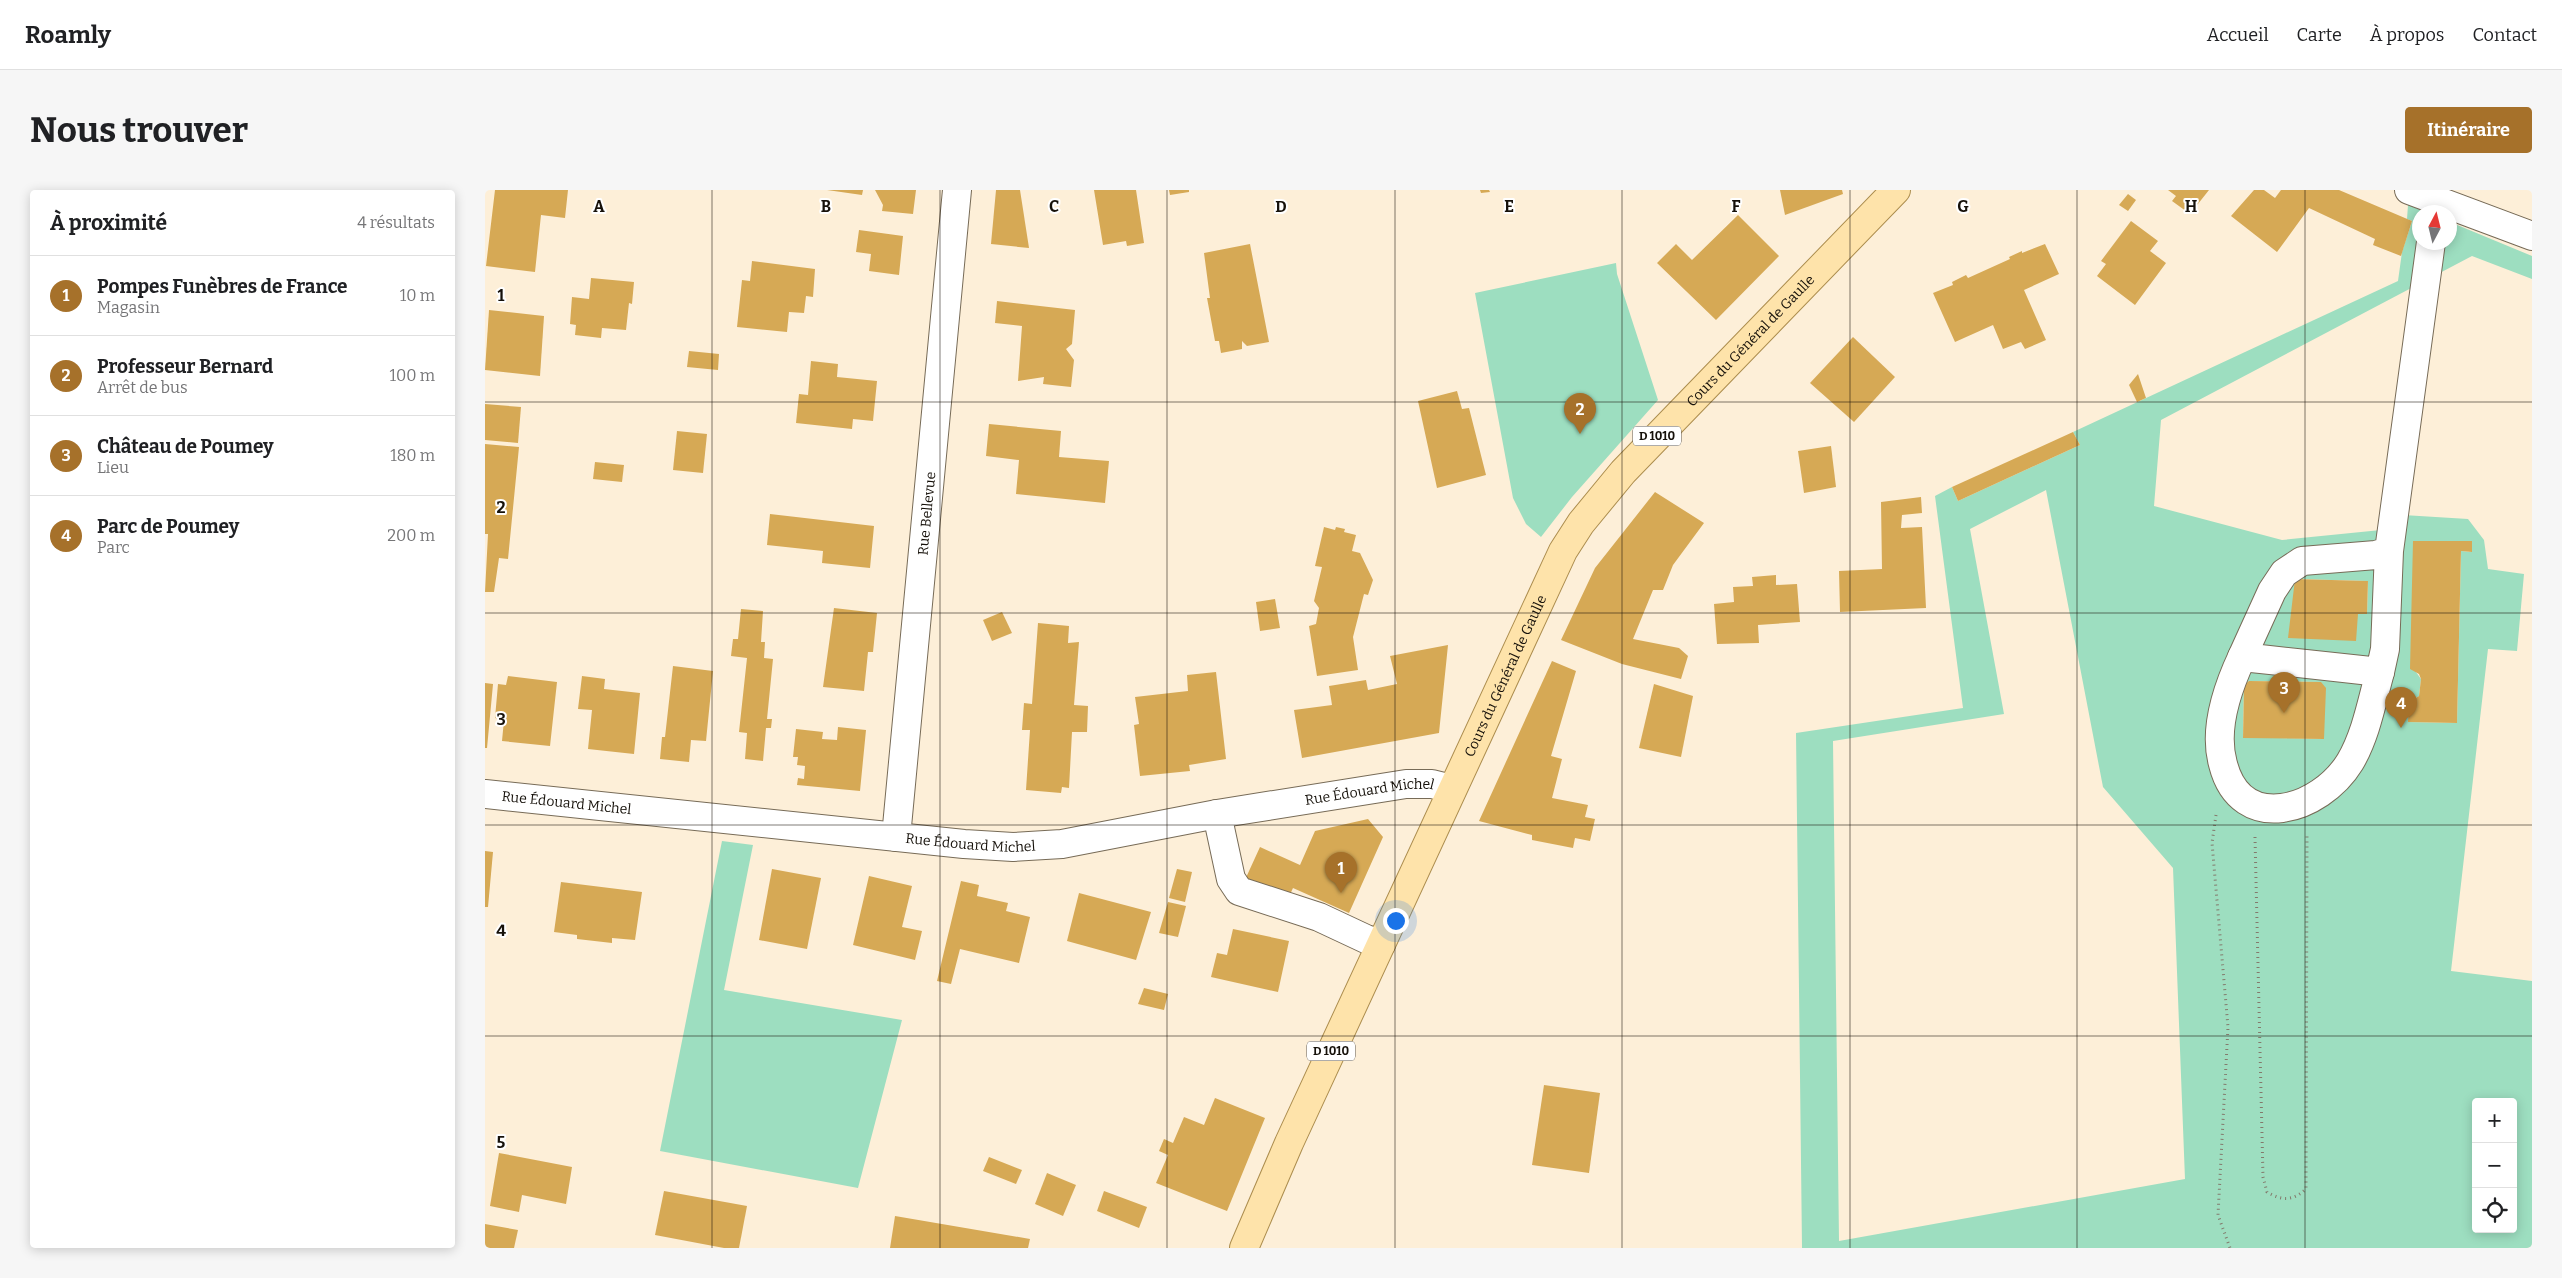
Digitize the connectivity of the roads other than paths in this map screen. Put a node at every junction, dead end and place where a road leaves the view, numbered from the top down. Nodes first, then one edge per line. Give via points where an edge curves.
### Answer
1 (957, 190) edge
2 (1896, 190) edge
3 (2409, 190) edge
4 (2433, 205) edge
5 (2457, 213) edge
6 (2532, 236) edge
7 (2430, 250) edge
8 (2389, 551) junction
9 (2242, 657) junction
10 (2380, 672) junction
11 (1452, 790) junction
12 (485, 794) edge
13 (1217, 814) junction
14 (896, 836) junction
15 (1381, 944) junction
16 (1244, 1248) edge

1 - 14 street, Rue Bellevue
2 - 11 main road, Cours du Général de Gaulle / D 1010 via 1694,397 1623,472 1586,517 1547,583
3 - 4 street
5 - 6 street
7 - 8 street
8 - 9 street via 2302,561 2284,573 2272,591
8 - 10 street via 2385,649
9 - 10 street
9 - 10 street via 2223,709 2220,740 2223,764 2244,798 2282,809 2305,803 2331,784 2350,762 2369,714
11 - 13 street, Rue Édouard Michel via 1432,784 1406,784
11 - 15 main road, Cours du Général de Gaulle / D 1010
12 - 14 street, Rue Édouard Michel
13 - 14 street, Rue Édouard Michel via 1062,844 1013,847
13 - 15 street via 1231,879 1239,891 1319,916 1366,940
15 - 16 main road, Cours du Général de Gaulle / D 1010

